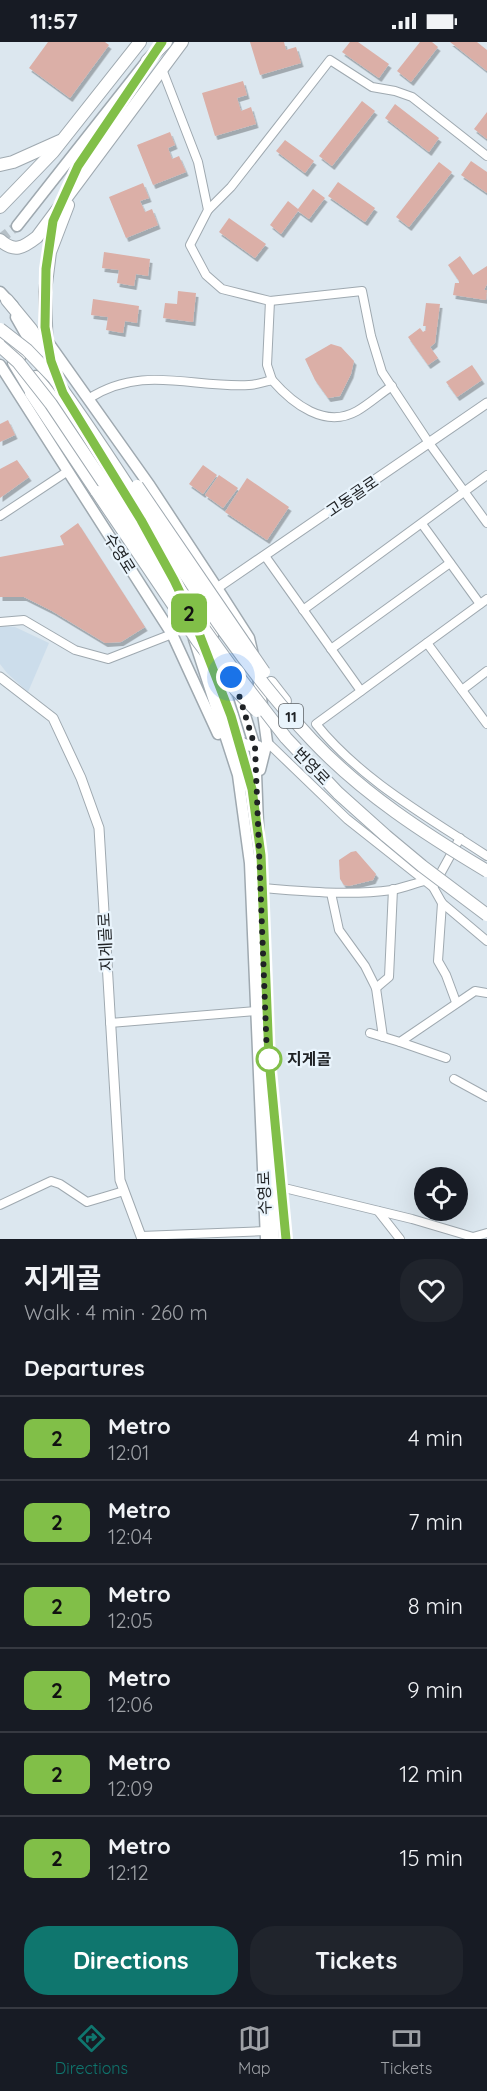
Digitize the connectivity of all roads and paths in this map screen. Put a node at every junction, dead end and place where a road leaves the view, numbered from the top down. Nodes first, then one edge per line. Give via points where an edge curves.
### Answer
1 (140, 42) edge
2 (158, 42) edge
3 (166, 42) edge
4 (182, 42) edge
5 (147, 62) junction
6 (162, 69) junction
7 (64, 139) junction
8 (487, 156) edge
9 (0, 165) edge
10 (75, 187) junction
11 (0, 207) edge
12 (208, 210) junction
13 (17, 226) tunnel mouth
14 (0, 240) edge
15 (3, 296) edge
16 (270, 301) junction
17 (0, 329) edge
18 (0, 335) edge
19 (46, 339) junction
20 (0, 341) edge
21 (0, 346) edge
22 (47, 354) junction
23 (1, 368) edge
24 (272, 380) junction
25 (392, 386) junction
26 (32, 393) junction
27 (88, 399) junction
28 (487, 403) edge
29 (429, 443) junction
30 (68, 471) junction
31 (487, 475) edge
32 (464, 491) junction
33 (0, 516) edge
34 (487, 523) edge
35 (422, 524) junction
36 (264, 555) junction
37 (450, 563) junction
38 (217, 588) junction
39 (483, 601) edge
40 (303, 610) junction
41 (0, 622) edge
42 (172, 634) junction
43 (427, 643) junction
44 (331, 649) junction
45 (487, 671) edge
46 (0, 677) edge
47 (462, 690) junction
48 (361, 691) junction
49 (219, 716) junction
50 (487, 724) edge
51 (286, 738) junction
52 (313, 741) junction
53 (267, 742) junction
54 (255, 747) junction
55 (257, 782) junction
56 (240, 787) junction
57 (460, 838) junction
58 (487, 856) edge
59 (487, 871) edge
60 (424, 881) junction
61 (433, 887) junction
62 (261, 888) junction
63 (393, 890) junction
64 (331, 893) junction
65 (442, 903) junction
66 (487, 915) edge
67 (487, 941) edge
68 (375, 988) junction
69 (487, 993) edge
70 (456, 1002) junction
71 (256, 1011) junction
72 (110, 1023) junction
73 (370, 1033) dead end
74 (383, 1037) junction
75 (400, 1042) junction
76 (446, 1058) dead end
77 (454, 1079) dead end
78 (487, 1097) edge
79 (272, 1185) junction
80 (124, 1191) junction
81 (0, 1205) edge
82 (378, 1211) junction
83 (487, 1233) edge
84 (266, 1235) edge
85 (141, 1238) edge
86 (274, 1239) edge
87 (400, 1239) edge

1 - 7 main road
2 - 5 main road
3 - 5 main road
4 - 6 main road
5 - 13 main road
6 - 10 main road
6 - 12 street via 198,162
7 - 9 main road
7 - 11 main road
8 - 12 street via 412,97 372,87 330,60 231,187
10 - 14 main road via 28,244 9,247
10 - 19 main road via 50,252 45,292
12 - 16 street via 190,245 206,274 222,289
15 - 19 main road
15 - 22 main road
15 - 54 main road, 수영로 via 56,388 204,616 240,698
16 - 24 street via 267,364
16 - 25 street via 362,291 382,372
17 - 52 main road, 번영로 / 11, bridge via 53,377 240,655
18 - 49 main road, 수영로 via 62,406 119,493 185,609
19 - 22 main road
19 - 27 main road
20 - 26 main road
21 - 51 main road, 번영로 / 11, bridge via 51,404 173,586
22 - 52 main road, bridge
23 - 26 main road
23 - 30 main road, 수영로
24 - 25 street via 283,393 314,414 331,418 356,411
24 - 27 street via 250,385 150,379 104,389
25 - 29 street
26 - 51 main road, bridge via 197,640 233,687
27 - 38 main road
28 - 29 street, 고동골로
29 - 32 street
29 - 36 street, 고동골로
30 - 33 street
30 - 42 main road, 수영로
31 - 32 street
32 - 34 street
32 - 35 street
35 - 37 street
35 - 40 street
36 - 38 street, 고동골로
36 - 40 street
37 - 39 street
37 - 44 street
38 - 53 main road via 249,638
39 - 43 street
40 - 44 street
41 - 42 street via 24,620 75,650 108,659
42 - 56 main road, 수영로
43 - 47 street
43 - 48 street
44 - 48 street
45 - 47 street
46 - 72 street, 지게골로 via 53,718 99,828
47 - 50 street
48 - 57 street via 316,724 376,782
49 - 54 main road via 230,736
49 - 56 main road, 수영로
51 - 66 main road, 번영로 / 11, bridge via 386,836
52 - 59 main road, 번영로 / 11, bridge via 366,790 426,834
53 - 54 main road
53 - 55 main road
53 - 60 street via 347,819
54 - 55 main road, 수영로
55 - 62 main road, 수영로
56 - 71 main road, 수영로 via 250,863
57 - 58 street
57 - 61 street
60 - 61 street
60 - 63 street
61 - 65 street
62 - 64 street
62 - 79 main road, 수영로
63 - 64 street
63 - 68 street via 389,977
64 - 68 street via 339,930 365,966
65 - 67 street
65 - 70 street via 438,961
68 - 74 street
69 - 70 street via 475,991
70 - 75 street
71 - 72 street
71 - 84 main road, 수영로
72 - 80 street, 지게골로 via 120,1180
73 - 74 street
74 - 75 street
75 - 76 street
77 - 78 street
79 - 82 street
79 - 86 main road, 수영로
80 - 81 street via 87,1202 51,1181
80 - 85 street, 지게골로
82 - 83 street via 474,1237
82 - 87 street
84 - 85 street, 수영로

